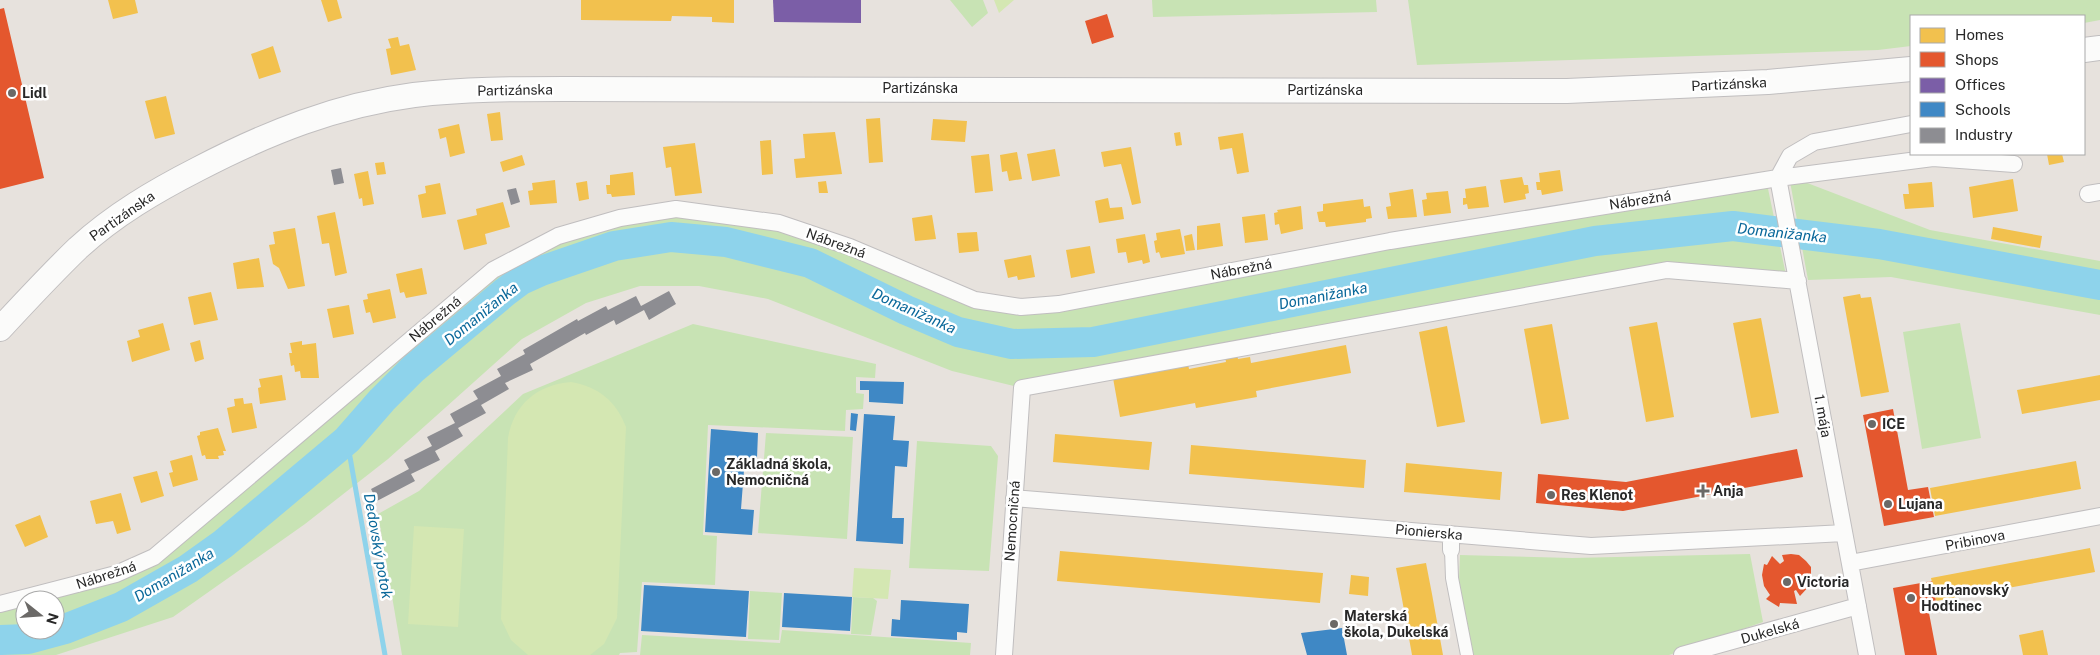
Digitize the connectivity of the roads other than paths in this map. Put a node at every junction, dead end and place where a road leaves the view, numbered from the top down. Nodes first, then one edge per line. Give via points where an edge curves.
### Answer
1 (2100, 48) edge
2 (2085, 50) edge
3 (1910, 68) edge
4 (1910, 124) edge
5 (2014, 164) dead end
6 (1778, 178) junction
7 (1798, 281) junction
8 (0, 330) edge
9 (1014, 498) junction
10 (2100, 516) edge
11 (1844, 533) junction
12 (1451, 542) junction
13 (1850, 563) junction
14 (0, 604) edge
15 (1858, 606) junction
16 (1004, 655) edge
17 (1467, 655) edge
18 (1682, 655) edge
19 (1867, 655) edge

1 - 2 main road
3 - 8 main road, Partizánska via 1742,84 1567,91 585,89 486,90 414,96 353,107 290,126 172,182 112,220 79,247
4 - 6 street via 1814,142 1790,156
5 - 6 street, Nábrežná via 1933,158
6 - 7 street, 1. mája
6 - 14 street, Nábrežná via 1390,241 1059,304 1021,307 975,300 850,247 779,223 676,209 620,218 558,236 494,270 154,557 116,574
7 - 9 street, Nemocničná via 1667,270 1022,388
7 - 11 street, 1. mája
9 - 12 street, Pionierska
9 - 16 street, Nemocničná
10 - 13 street, Pribinova
11 - 12 street, Pionierska via 1591,546
11 - 13 street, 1. mája
12 - 17 street via 1452,578
13 - 15 street, 1. mája
15 - 18 street, Dukelská
15 - 19 street, 1. mája

